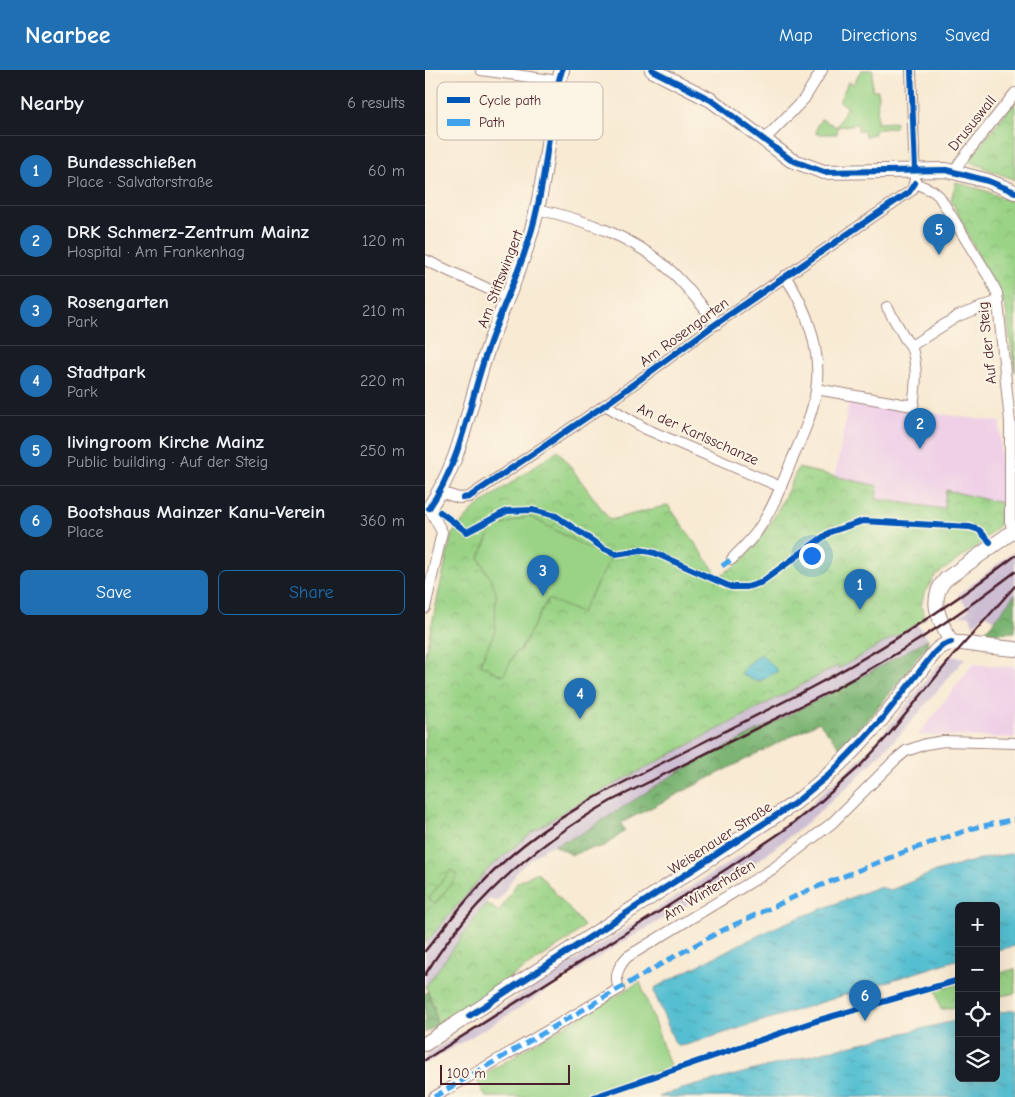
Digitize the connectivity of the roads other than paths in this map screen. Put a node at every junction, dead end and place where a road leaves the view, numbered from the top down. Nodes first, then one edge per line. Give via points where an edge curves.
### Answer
1 (481, 70) edge
2 (652, 70) edge
3 (822, 70) edge
4 (911, 70) edge
5 (560, 76) edge
6 (1015, 93) edge
7 (549, 140) edge
8 (764, 140) junction
9 (955, 172) junction
10 (915, 176) junction
11 (1015, 192) edge
12 (537, 209) junction
13 (425, 260) edge
14 (785, 276) junction
15 (508, 298) junction
16 (998, 301) junction
17 (887, 307) dead end
18 (717, 324) junction
19 (911, 346) junction
20 (816, 390) junction
21 (605, 405) junction
22 (781, 487) junction
23 (443, 493) junction
24 (427, 509) edge
25 (1014, 531) edge
26 (732, 558) dead end
27 (425, 608) edge
28 (951, 642) junction
29 (1015, 649) edge
30 (1015, 743) edge
31 (425, 1044) edge
32 (434, 1097) edge

1 - 5 street
2 - 8 street via 711,100
3 - 8 street via 803,99
4 - 10 street
6 - 9 street, Drususwall
7 - 12 street, Am Stiftswingert
8 - 10 street via 791,160 824,172
9 - 10 street
9 - 11 street
10 - 14 street, Am Rosengarten via 909,192
10 - 16 street, Auf der Steig via 941,198 989,277
12 - 15 street, Am Stiftswingert via 526,251
12 - 18 street via 592,224 636,245 679,278
13 - 15 street
14 - 18 street, Am Rosengarten
14 - 20 street via 800,300 813,335
15 - 23 street, Am Stiftswingert via 475,385 459,445 455,478
16 - 19 street via 957,316
16 - 25 street, Auf der Steig via 1010,422 1010,521
17 - 19 street
18 - 21 street, Am Rosengarten
19 - 20 street via 916,379 913,406
20 - 22 street via 809,417
21 - 22 street, An der Karlsschanze via 646,429
21 - 23 street, Am Rosengarten via 469,497 459,498
22 - 26 street via 760,528
23 - 24 street via 438,503
24 - 27 street via 442,532
25 - 28 street via 938,588 935,598 937,610
28 - 29 street
28 - 31 street, Weisenauer Straße via 935,652 882,719 839,766 795,803
30 - 32 street, Am Winterhafen via 944,740 906,751 832,823 774,868 627,957 616,974 619,989

